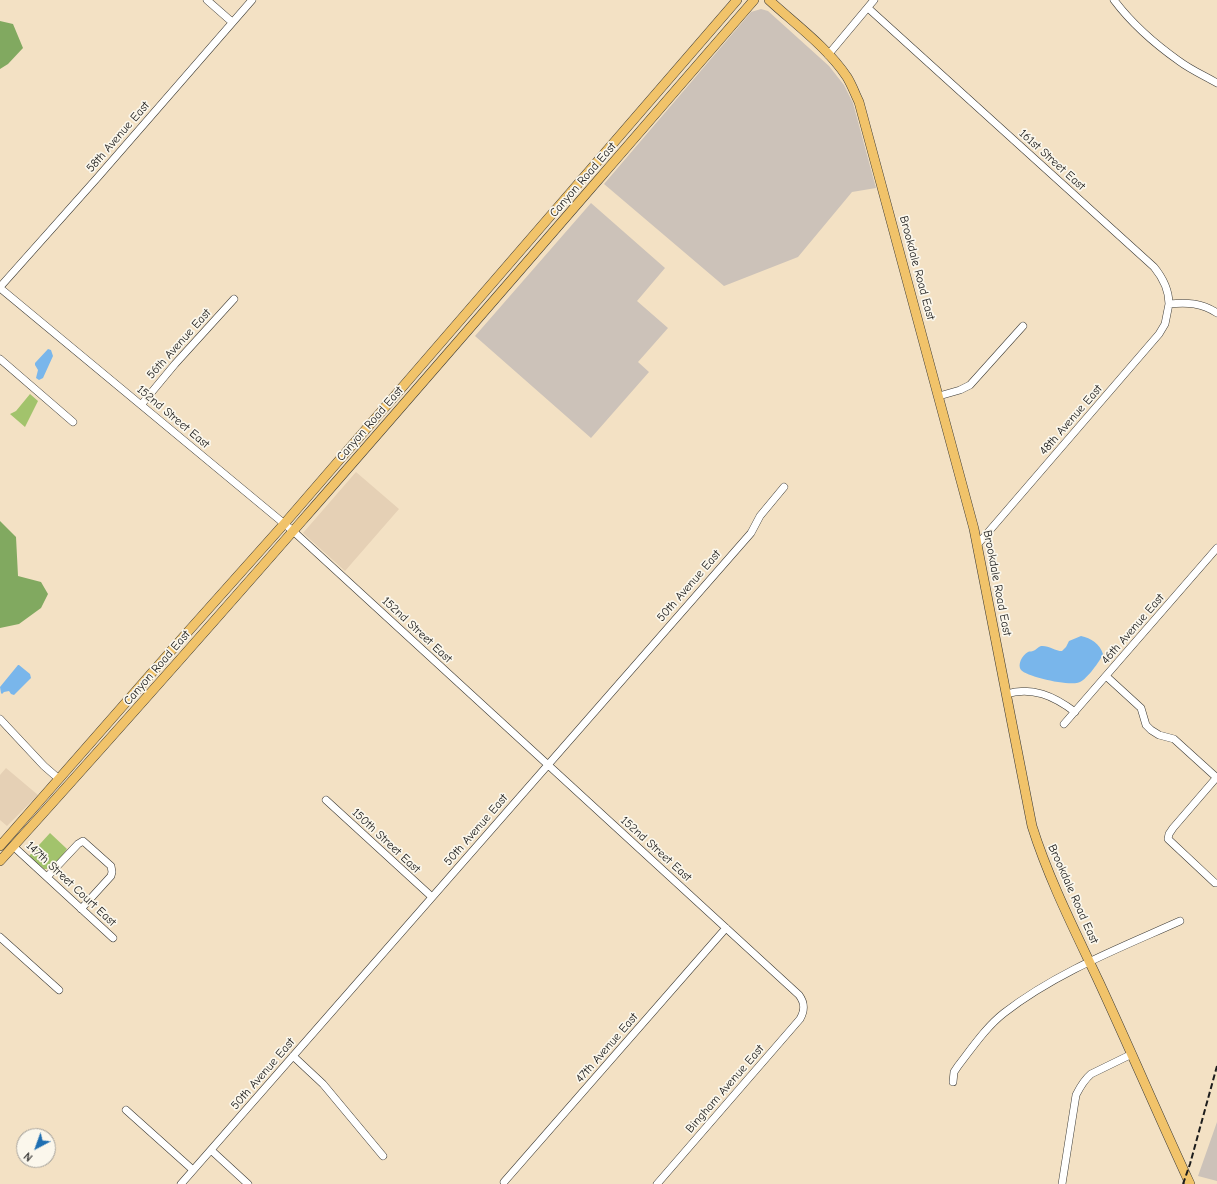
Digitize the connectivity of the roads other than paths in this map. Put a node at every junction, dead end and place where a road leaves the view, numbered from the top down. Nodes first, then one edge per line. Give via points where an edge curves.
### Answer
1 (206, 0) edge
2 (252, 0) edge
3 (737, 0) edge
4 (754, 0) edge
5 (769, 0) edge
6 (874, 0) edge
7 (1114, 0) edge
8 (868, 8) junction
9 (232, 22) junction
10 (828, 55) junction
11 (1217, 83) edge
12 (0, 288) edge
13 (234, 299) dead end
14 (1169, 304) junction
15 (1217, 313) edge
16 (1023, 326) dead end
17 (0, 359) edge
18 (939, 396) junction
19 (140, 405) junction
20 (73, 422) dead end
21 (784, 488) dead end
22 (284, 524) junction
23 (292, 531) junction
24 (978, 544) junction
25 (1217, 548) edge
26 (1106, 676) junction
27 (1006, 694) junction
28 (1075, 712) junction
29 (0, 719) edge
30 (1064, 724) dead end
31 (96, 737) junction
32 (548, 765) junction
33 (77, 776) junction
34 (1217, 777) edge
35 (59, 779) junction
36 (326, 800) dead end
37 (0, 846) edge
38 (13, 846) junction
39 (0, 861) edge
40 (47, 877) junction
41 (1216, 883) edge
42 (432, 897) junction
43 (81, 909) junction
44 (1180, 921) dead end
45 (726, 928) junction
46 (0, 937) edge
47 (113, 938) dead end
48 (1089, 961) junction
49 (59, 990) dead end
50 (804, 1005) joint
51 (1132, 1054) junction
52 (293, 1056) junction
53 (953, 1082) dead end
54 (126, 1110) dead end
55 (211, 1150) junction
56 (383, 1156) dead end
57 (193, 1170) junction
58 (504, 1182) dead end
59 (181, 1184) edge
60 (248, 1184) edge
61 (657, 1184) edge
62 (1062, 1184) edge
63 (1190, 1184) edge

1 - 9 street
2 - 9 street, 58th Avenue East
3 - 22 main road, Canyon Road East
4 - 23 main road, Canyon Road East
5 - 10 main road, Brookdale Road East
6 - 8 street
7 - 11 street via 1147,36 1180,61
8 - 10 street
8 - 14 street, 161st Street East via 1154,267 1164,281
9 - 12 street, 58th Avenue East
10 - 18 main road, Brookdale Road East via 846,76 859,102
12 - 19 street, 152nd Street East
13 - 19 street, 56th Avenue East
14 - 15 street via 1192,303
14 - 24 street, 48th Avenue East via 1165,324 1159,334
16 - 18 street via 970,385
17 - 20 street
18 - 24 main road, Brookdale Road East
19 - 22 street, 152nd Street East
21 - 32 street, 50th Avenue East via 760,516 751,533
22 - 23 street, 152nd Street East
22 - 31 main road, Canyon Road East
23 - 32 street, 152nd Street East
23 - 33 main road, Canyon Road East
24 - 27 main road, Brookdale Road East
25 - 26 street, 46th Avenue East
26 - 28 street, 46th Avenue East
26 - 34 street via 1141,708 1146,725 1151,730 1174,739
27 - 28 street via 1034,691 1052,696
27 - 48 main road, Brookdale Road East via 1032,826 1041,855
28 - 30 street, 46th Avenue East
29 - 35 street
31 - 33 main road via 98,741
31 - 35 main road, Canyon Road East
32 - 42 street, 50th Avenue East
32 - 45 street, 152nd Street East
33 - 38 main road, Canyon Road East
34 - 41 street via 1169,834 1168,839
35 - 37 main road, Canyon Road East
36 - 42 street, 150th Street East
38 - 39 main road, Canyon Road East
38 - 40 street, 147th Street Court East
40 - 43 street, 147th Street Court East
40 - 43 street via 83,841 111,866 111,876
42 - 52 street, 50th Avenue East
43 - 47 street, 147th Street Court East
44 - 48 street
45 - 50 street, 152nd Street East via 799,995
45 - 58 street, 47th Avenue East
46 - 49 street
48 - 51 main road, Brookdale Road East
48 - 53 street via 1040,988 1004,1013 958,1066 954,1072
50 - 61 street, Bingham Avenue East via 802,1015 795,1025
51 - 62 street via 1095,1072 1086,1078 1080,1088 1076,1096
51 - 63 main road, Brookdale Road East
52 - 55 street, 50th Avenue East
52 - 56 street via 323,1084
54 - 57 street
55 - 57 street, 50th Avenue East
55 - 60 street
57 - 59 street, 50th Avenue East

